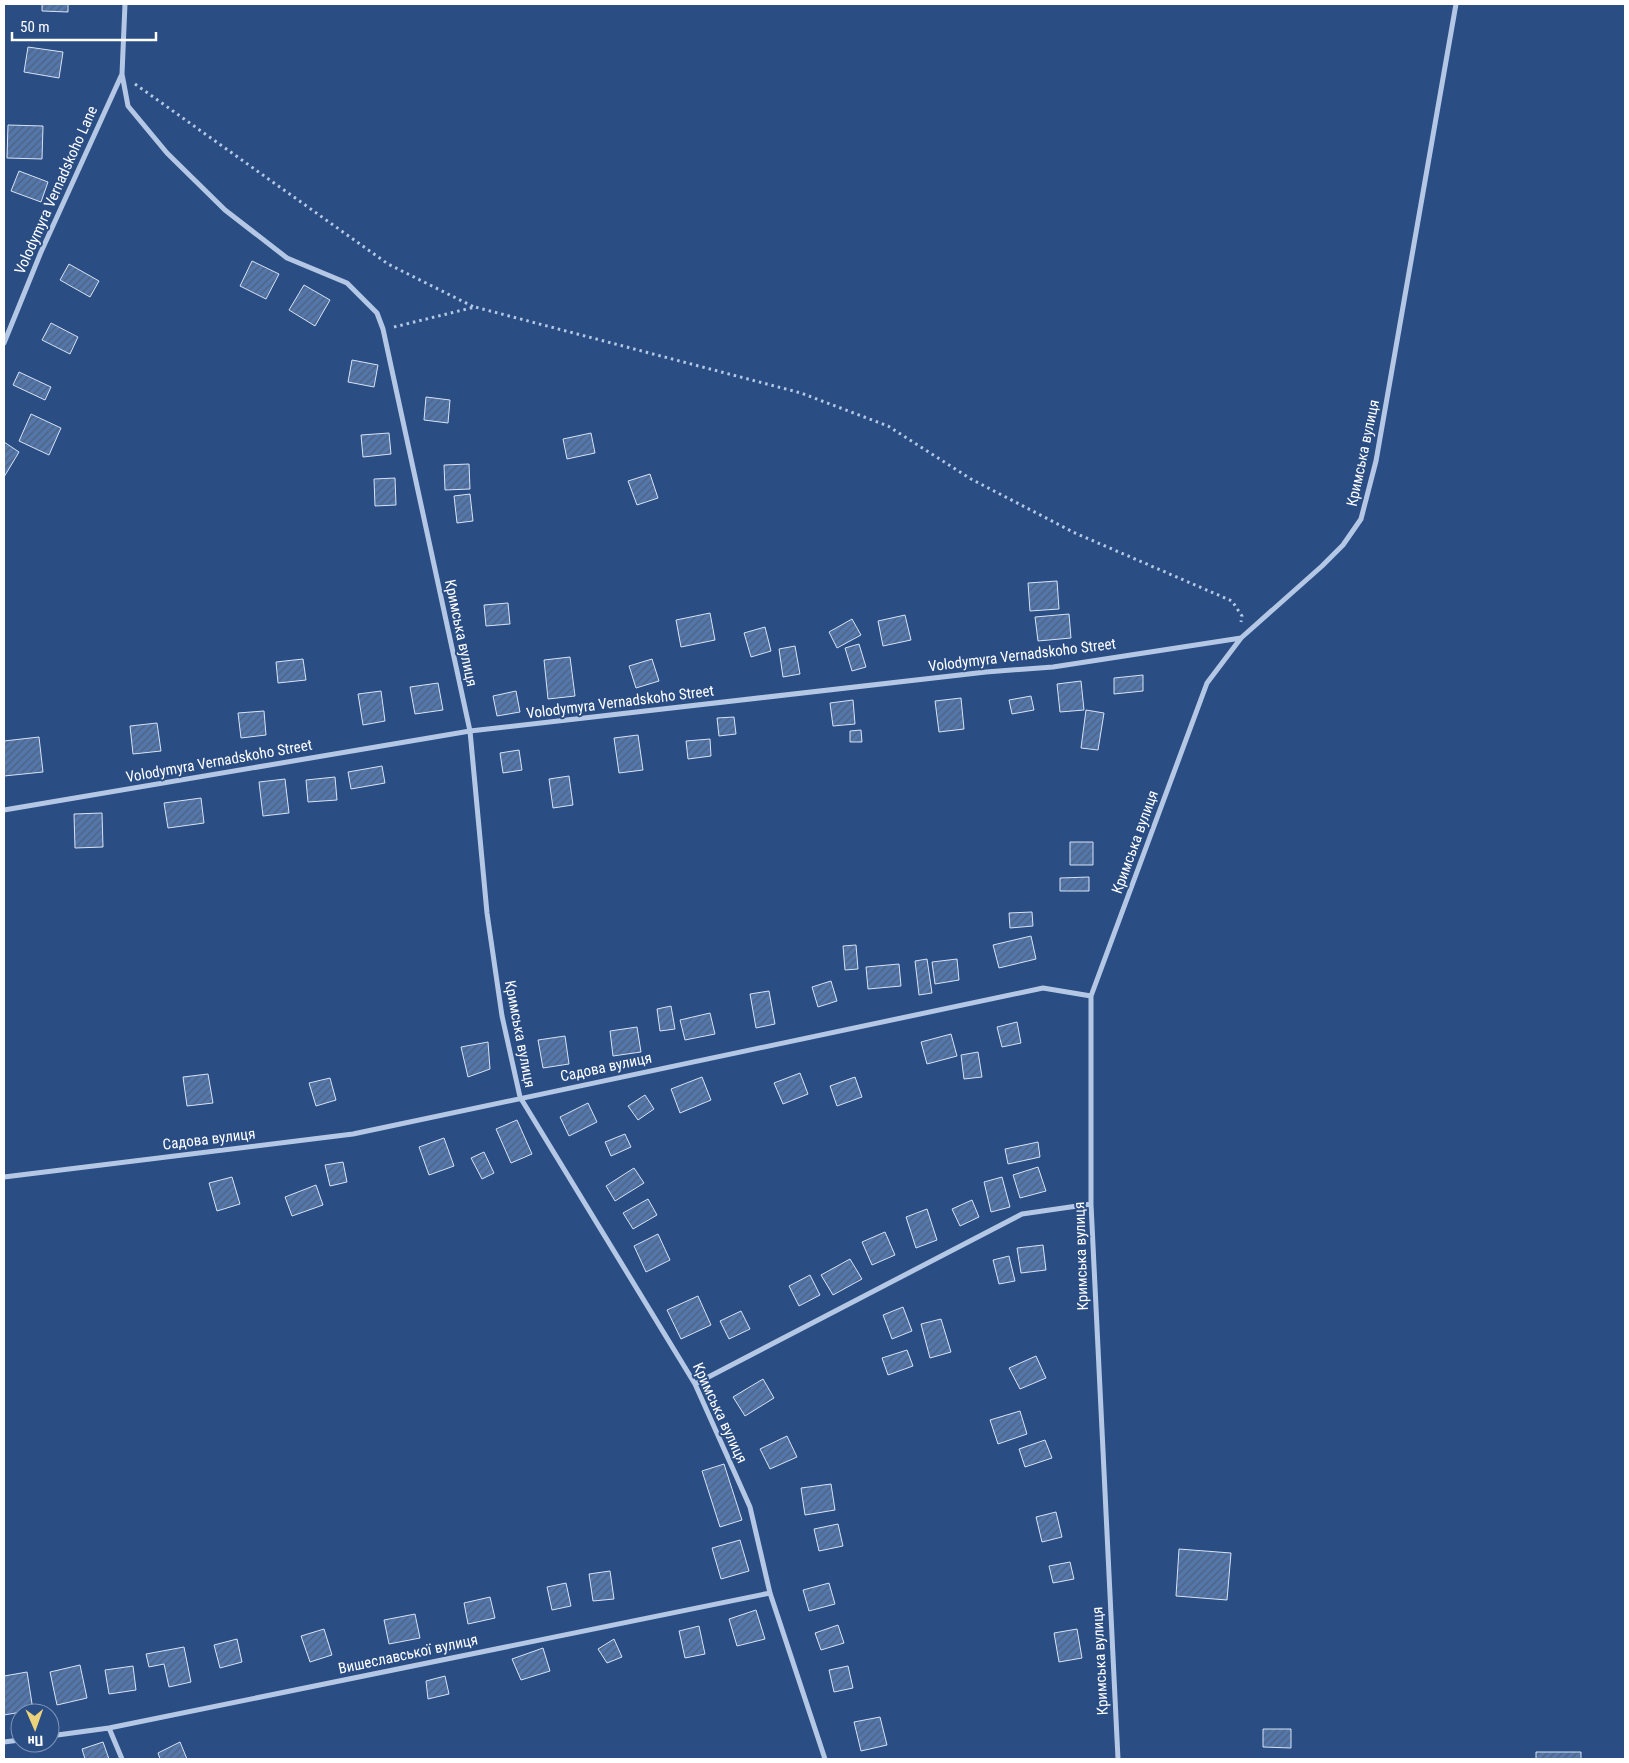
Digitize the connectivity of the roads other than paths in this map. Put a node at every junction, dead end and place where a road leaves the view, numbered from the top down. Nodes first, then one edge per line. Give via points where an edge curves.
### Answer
1 (125, 4) edge
2 (1456, 4) edge
3 (122, 74) junction
4 (4, 344) edge
5 (1241, 638) junction
6 (470, 732) junction
7 (4, 810) edge
8 (1091, 996) junction
9 (520, 1097) junction
10 (4, 1176) edge
11 (1091, 1204) junction
12 (695, 1384) junction
13 (770, 1593) junction
14 (109, 1728) junction
15 (60, 1735) edge
16 (122, 1759) edge
17 (825, 1759) edge
18 (1118, 1759) edge

1 - 3 street
2 - 5 street, Кримська вулиця via 1376,460 1361,519 1343,545 1322,566
3 - 4 street, Volodymyra Vernadskoho Lane via 41,252
3 - 6 street, Кримська вулиця via 128,106 167,153 225,210 287,258 347,283 377,313
5 - 6 street, Volodymyra Vernadskoho Street via 1053,667
5 - 8 street, Кримська вулиця via 1207,683
6 - 7 street, Volodymyra Vernadskoho Street
6 - 9 street, Кримська вулиця via 487,913 502,1016
8 - 9 street, Садова вулиця via 1044,988
8 - 11 street, Кримська вулиця
9 - 10 street, Садова вулиця via 353,1134
9 - 12 street, Кримська вулиця
11 - 12 street via 1022,1214
11 - 18 street, Кримська вулиця
12 - 13 street, Кримська вулиця via 750,1507
13 - 14 street, Вишеславської вулиця
13 - 17 street, Кримська вулиця
14 - 15 street, Вишеславської вулиця
14 - 16 street

